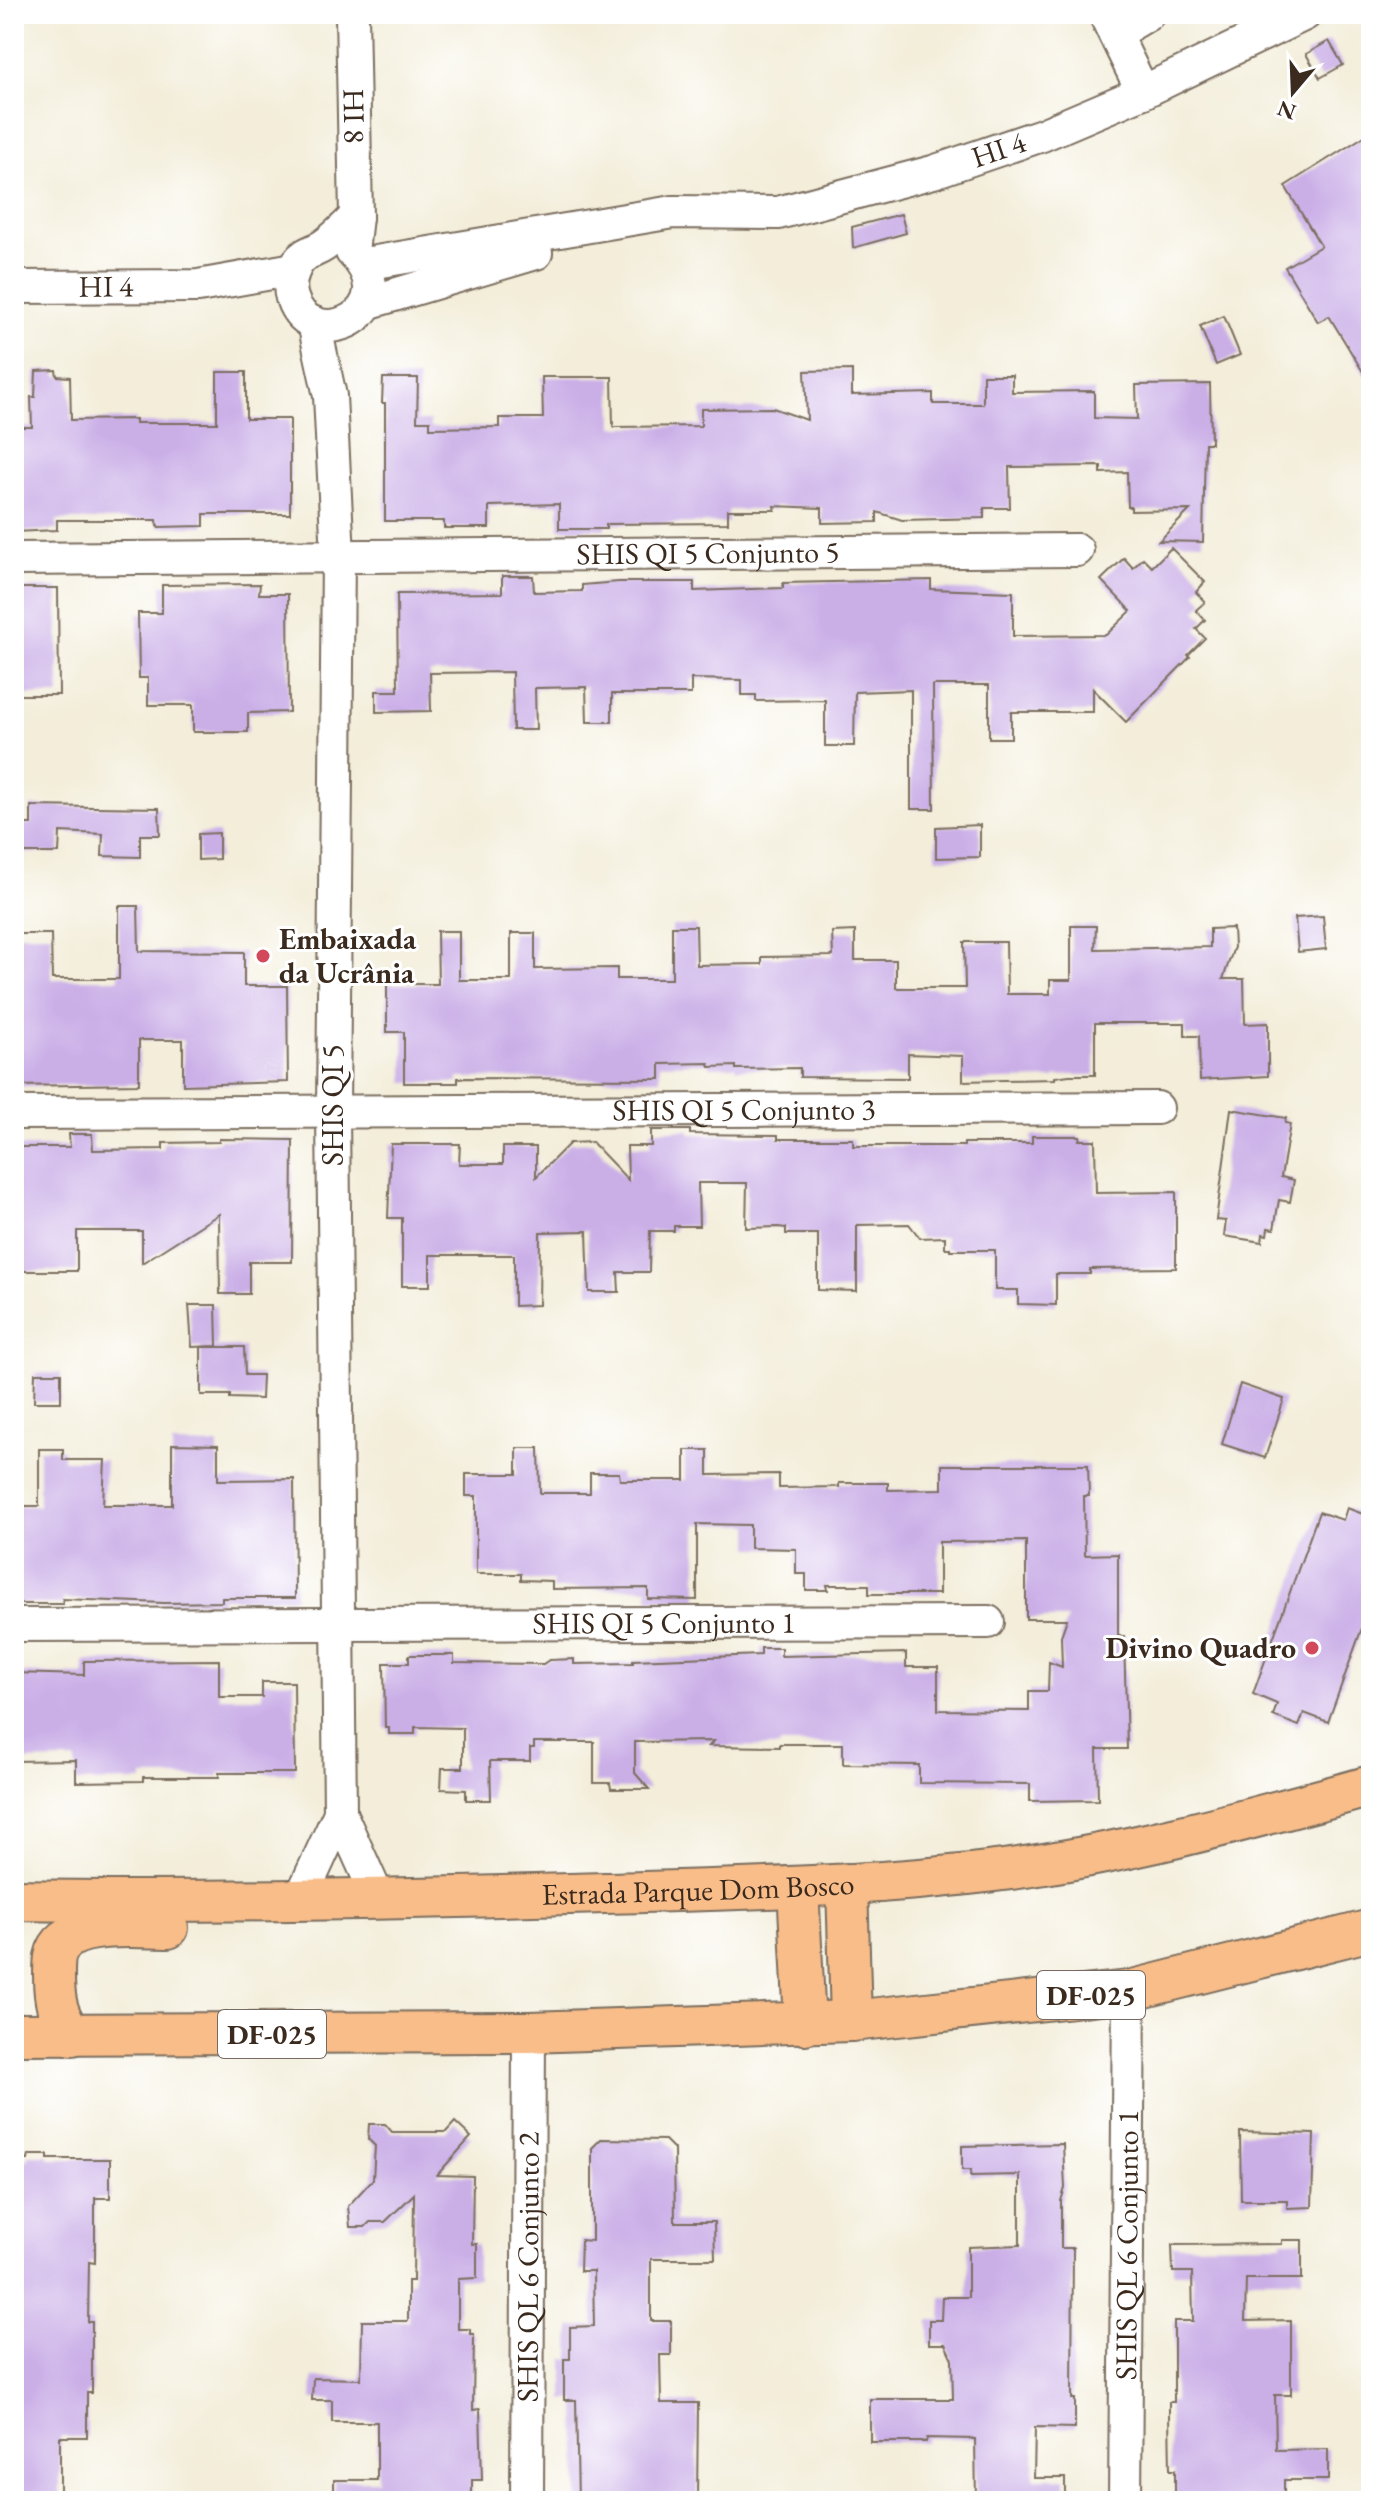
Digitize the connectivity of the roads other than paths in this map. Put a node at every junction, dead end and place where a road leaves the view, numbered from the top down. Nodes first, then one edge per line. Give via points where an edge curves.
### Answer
1 (352, 14) edge
2 (1148, 14) edge
3 (1305, 14) edge
4 (1110, 24) edge
5 (1143, 92) junction
6 (673, 212) junction
7 (356, 217) junction
8 (364, 264) junction
9 (294, 269) junction
10 (198, 286) junction
11 (14, 287) edge
12 (304, 313) junction
13 (357, 313) junction
14 (330, 396) junction
15 (1077, 550) dead end
16 (338, 556) junction
17 (14, 559) edge
18 (1157, 1108) dead end
19 (333, 1111) junction
20 (14, 1113) edge
21 (988, 1622) dead end
22 (339, 1624) junction
23 (14, 1625) edge
24 (1371, 1786) edge
25 (340, 1813) junction
26 (847, 1884) junction
27 (798, 1887) junction
28 (14, 1900) edge
29 (379, 1900) junction
30 (299, 1902) junction
31 (1371, 1930) edge
32 (1129, 1991) junction
33 (851, 2021) junction
34 (805, 2024) junction
35 (529, 2032) junction
36 (14, 2034) edge
37 (72, 2035) junction
38 (527, 2501) edge
39 (1125, 2501) edge

1 - 7 street, HI 8
2 - 4 street
3 - 5 street, HI 4
4 - 5 street
5 - 6 street, HI 4 via 1042,135 933,172 778,213
6 - 8 street, HI 4
6 - 13 street, HI 4
7 - 8 street, HI 8 via 352,252
7 - 9 street
8 - 13 street, SHIS QI 5 via 371,290
9 - 10 street, HI 4
9 - 12 street, SHIS QI 5 via 290,292
10 - 11 street, HI 4
10 - 12 street, HI 4
12 - 13 street, HI 4 via 331,326
12 - 14 street, SHIS QI 5
13 - 14 street, SHIS QI 5
14 - 16 street, SHIS QI 5
15 - 16 street, SHIS QI 5 Conjunto 5
16 - 17 street, SHIS QI 5 Conjunto 5
16 - 19 street, SHIS QI 5
18 - 19 street, SHIS QI 5 Conjunto 3
19 - 20 street, SHIS QI 5 Conjunto 3
19 - 22 street, SHIS QI 5
21 - 22 street, SHIS QI 5 Conjunto 1
22 - 23 street, SHIS QI 5 Conjunto 1
22 - 25 street, SHIS QI 5
24 - 26 main road, Estrada Parque Dom Bosco via 1231,1824 1047,1863
25 - 29 street, SHIS QI 5
25 - 30 street, SHIS QI 5
26 - 27 main road, Estrada Parque Dom Bosco
26 - 33 main road
27 - 29 main road, Estrada Parque Dom Bosco
27 - 34 main road
28 - 30 main road, Estrada Parque Dom Bosco
29 - 30 main road, Estrada Parque Dom Bosco
30 - 37 main road via 281,1920 264,1927 90,1929 73,1934 55,1956 54,1990 56,2007
31 - 32 main road, DF-025
32 - 33 main road, DF-025
32 - 39 street, SHIS QL 6 Conjunto 1
33 - 34 main road, DF-025
34 - 35 main road, DF-025
35 - 37 main road, DF-025
35 - 38 street, SHIS QL 6 Conjunto 2
36 - 37 main road, DF-025

